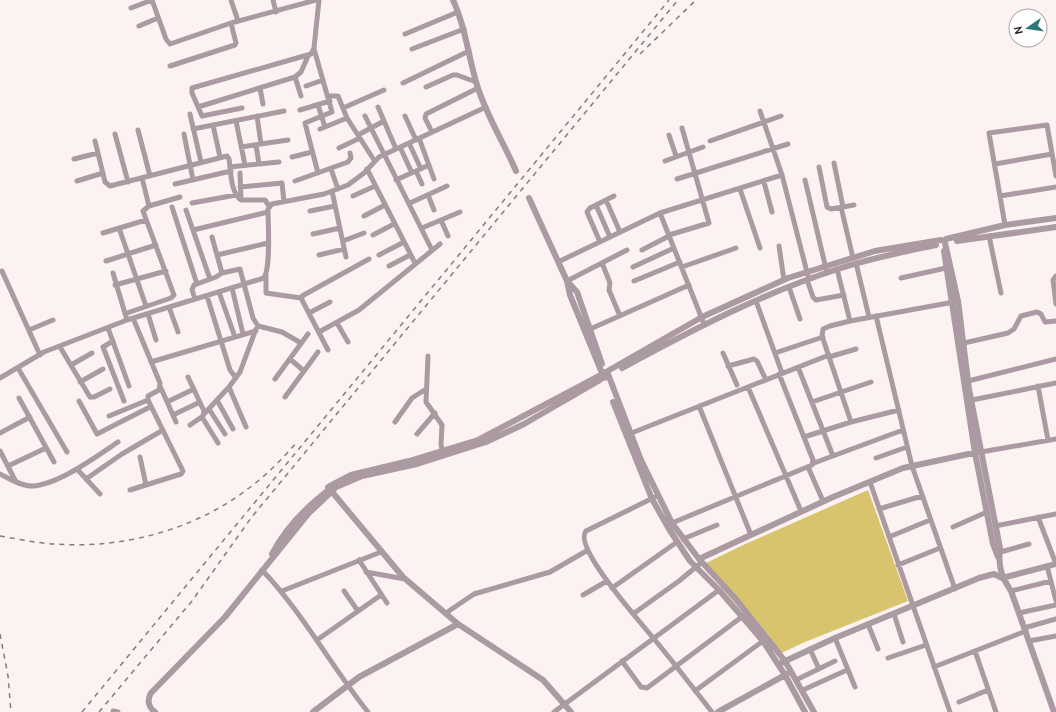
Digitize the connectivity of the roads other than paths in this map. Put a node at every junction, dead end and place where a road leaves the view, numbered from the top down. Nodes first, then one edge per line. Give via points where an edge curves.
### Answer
1 (152, 0) edge
2 (231, 0) edge
3 (273, 0) edge
4 (319, 0) edge
5 (453, 0) edge
6 (306, 1) edge
7 (131, 8) dead end
8 (276, 12) junction
9 (458, 12) junction
10 (158, 18) junction
11 (238, 21) junction
12 (231, 23) junction
13 (139, 26) dead end
14 (464, 29) junction
15 (405, 34) dead end
16 (314, 48) junction
17 (412, 50) dead end
18 (469, 51) junction
19 (308, 56) junction
20 (170, 66) dead end
21 (295, 77) junction
22 (324, 80) junction
23 (404, 82) dead end
24 (477, 85) junction
25 (306, 86) dead end
26 (426, 87) dead end
27 (260, 88) junction
28 (384, 90) dead end
29 (301, 96) dead end
30 (329, 99) junction
31 (263, 104) dead end
32 (318, 105) junction
33 (198, 107) junction
34 (378, 107) dead end
35 (486, 107) junction
36 (242, 108) dead end
37 (343, 108) junction
38 (300, 110) dead end
39 (284, 111) dead end
40 (760, 111) dead end
41 (190, 114) dead end
42 (257, 116) junction
43 (364, 116) dead end
44 (405, 116) dead end
45 (781, 116) dead end
46 (322, 117) junction
47 (347, 118) junction
48 (236, 121) junction
49 (384, 121) junction
50 (764, 123) junction
51 (214, 126) junction
52 (371, 128) junction
53 (682, 128) dead end
54 (193, 129) junction
55 (138, 130) dead end
56 (432, 132) junction
57 (115, 134) dead end
58 (184, 134) dead end
59 (670, 136) dead end
60 (359, 137) junction
61 (417, 139) junction
62 (288, 140) dead end
63 (95, 141) dead end
64 (710, 141) dead end
65 (409, 143) junction
66 (788, 144) dead end
67 (259, 145) junction
68 (241, 147) junction
69 (703, 147) dead end
70 (339, 148) dead end
71 (398, 148) junction
72 (773, 148) junction
73 (312, 152) junction
74 (350, 152) dead end
75 (689, 152) junction
76 (98, 153) junction
77 (385, 154) junction
78 (1052, 154) junction
79 (676, 156) junction
80 (220, 157) junction
81 (292, 157) dead end
82 (74, 159) dead end
83 (374, 160) junction
84 (665, 161) dead end
85 (201, 162) junction
86 (279, 162) dead end
87 (834, 163) dead end
88 (259, 164) junction
89 (995, 164) junction
90 (190, 165) junction
91 (429, 165) junction
92 (245, 166) junction
93 (819, 167) dead end
94 (231, 169) junction
95 (331, 169) junction
96 (367, 169) junction
97 (416, 171) junction
98 (516, 171) dead end
99 (103, 173) junction
100 (240, 173) dead end
101 (318, 173) junction
102 (695, 174) junction
103 (782, 175) junction
104 (150, 176) junction
105 (1056, 176) edge
106 (142, 178) junction
107 (434, 179) dead end
108 (677, 179) dead end
109 (193, 180) junction
110 (295, 180) dead end
111 (396, 180) junction
112 (805, 180) dead end
113 (77, 181) dead end
114 (128, 182) junction
115 (764, 182) junction
116 (175, 184) dead end
117 (422, 184) dead end
118 (240, 186) junction
119 (375, 186) junction
120 (446, 186) dead end
121 (1056, 187) edge
122 (338, 189) junction
123 (740, 189) junction
124 (332, 191) junction
125 (236, 194) junction
126 (428, 194) junction
127 (353, 196) dead end
128 (614, 196) dead end
129 (1000, 196) junction
130 (180, 198) dead end
131 (529, 198) dead end
132 (241, 200) junction
133 (606, 200) junction
134 (703, 200) junction
135 (284, 202) junction
136 (192, 203) dead end
137 (410, 203) junction
138 (385, 205) junction
139 (596, 205) junction
140 (854, 205) dead end
141 (149, 206) junction
142 (269, 206) junction
143 (335, 206) junction
144 (172, 207) dead end
145 (842, 207) junction
146 (186, 210) dead end
147 (434, 210) dead end
148 (310, 211) dead end
149 (268, 212) junction
150 (460, 212) dead end
151 (772, 212) dead end
152 (660, 213) junction
153 (364, 216) dead end
154 (1056, 218) edge
155 (146, 220) junction
156 (441, 220) junction
157 (394, 224) junction
158 (1005, 225) junction
159 (1056, 227) edge
160 (119, 228) junction
161 (340, 228) junction
162 (422, 228) junction
163 (193, 230) junction
164 (620, 232) junction
165 (103, 233) dead end
166 (364, 233) dead end
167 (314, 234) dead end
168 (373, 234) dead end
169 (448, 236) dead end
170 (669, 236) junction
171 (989, 236) junction
172 (212, 237) dead end
173 (610, 237) junction
174 (343, 241) junction
175 (404, 242) junction
176 (600, 242) junction
177 (944, 242) junction
178 (268, 244) junction
179 (440, 244) dead end
180 (156, 245) junction
181 (778, 246) dead end
182 (344, 248) junction
183 (674, 248) junction
184 (736, 248) dead end
185 (760, 248) dead end
186 (432, 250) junction
187 (627, 250) dead end
188 (642, 250) dead end
189 (128, 254) junction
190 (217, 255) junction
191 (319, 255) dead end
192 (379, 255) dead end
193 (410, 255) junction
194 (346, 257) dead end
195 (369, 259) dead end
196 (855, 260) junction
197 (106, 261) dead end
198 (558, 262) junction
199 (415, 263) junction
200 (602, 263) junction
201 (681, 265) junction
202 (825, 265) junction
203 (389, 266) dead end
204 (633, 267) dead end
205 (946, 268) junction
206 (837, 269) junction
207 (2, 271) dead end
208 (166, 271) junction
209 (807, 271) junction
210 (113, 273) dead end
211 (222, 273) junction
212 (827, 273) junction
213 (266, 275) junction
214 (1056, 276) edge
215 (901, 278) dead end
216 (136, 279) junction
217 (210, 279) junction
218 (808, 279) junction
219 (784, 280) junction
220 (567, 281) junction
221 (634, 282) dead end
222 (197, 284) junction
223 (115, 285) junction
224 (244, 285) junction
225 (689, 285) junction
226 (790, 287) junction
227 (232, 288) junction
228 (220, 292) junction
229 (1001, 293) dead end
230 (844, 295) junction
231 (207, 296) junction
232 (301, 298) junction
233 (195, 299) junction
234 (756, 301) junction
235 (330, 302) dead end
236 (954, 302) junction
237 (1056, 302) edge
238 (146, 306) junction
239 (169, 307) junction
240 (127, 313) dead end
241 (309, 313) junction
242 (148, 314) junction
243 (620, 316) junction
244 (876, 316) junction
245 (702, 317) junction
246 (869, 317) junction
247 (133, 318) junction
248 (800, 319) dead end
249 (53, 320) dead end
250 (127, 320) junction
251 (850, 321) junction
252 (1056, 321) edge
253 (338, 323) junction
254 (704, 324) junction
255 (108, 328) junction
256 (257, 328) junction
257 (29, 330) junction
258 (588, 330) junction
259 (178, 332) dead end
260 (319, 332) junction
261 (244, 334) junction
262 (308, 334) dead end
263 (235, 337) junction
264 (823, 337) junction
265 (156, 340) dead end
266 (113, 341) junction
267 (221, 341) junction
268 (348, 342) dead end
269 (302, 343) junction
270 (964, 343) junction
271 (60, 346) junction
272 (856, 349) dead end
273 (328, 350) dead end
274 (318, 352) dead end
275 (92, 353) dead end
276 (723, 353) dead end
277 (775, 353) junction
278 (40, 355) junction
279 (428, 356) dead end
280 (829, 356) junction
281 (290, 359) junction
282 (1056, 360) edge
283 (151, 362) junction
284 (71, 365) junction
285 (728, 366) junction
286 (798, 367) junction
287 (18, 368) junction
288 (103, 370) dead end
289 (304, 371) junction
290 (781, 374) junction
291 (605, 375) junction
292 (188, 377) dead end
293 (0, 378) edge
294 (236, 378) junction
295 (275, 379) dead end
296 (766, 380) junction
297 (968, 381) junction
298 (80, 382) junction
299 (871, 382) dead end
300 (1056, 383) edge
301 (160, 385) junction
302 (737, 385) dead end
303 (129, 386) dead end
304 (748, 386) junction
305 (1038, 386) junction
306 (194, 388) junction
307 (229, 388) junction
308 (110, 389) dead end
309 (426, 389) junction
310 (842, 392) junction
311 (285, 397) dead end
312 (19, 398) dead end
313 (148, 400) junction
314 (217, 400) junction
315 (972, 400) junction
316 (80, 401) dead end
317 (124, 401) dead end
318 (167, 402) junction
319 (200, 402) junction
320 (812, 402) junction
321 (699, 406) junction
322 (150, 407) junction
323 (209, 409) junction
324 (899, 410) junction
325 (435, 413) junction
326 (173, 415) junction
327 (109, 416) dead end
328 (203, 416) junction
329 (30, 417) junction
330 (176, 422) dead end
331 (395, 422) dead end
332 (850, 422) junction
333 (190, 425) dead end
334 (246, 427) dead end
335 (233, 429) dead end
336 (163, 430) junction
337 (903, 430) junction
338 (823, 431) junction
339 (0, 433) edge
340 (225, 434) dead end
341 (417, 434) dead end
342 (628, 434) junction
343 (804, 437) junction
344 (1056, 439) edge
345 (1048, 440) junction
346 (118, 442) dead end
347 (218, 443) dead end
348 (907, 447) junction
349 (46, 448) junction
350 (0, 450) edge
351 (67, 452) dead end
352 (978, 452) junction
353 (443, 454) junction
354 (833, 456) junction
355 (140, 457) dead end
356 (876, 458) dead end
357 (54, 462) dead end
358 (814, 463) junction
359 (8, 466) junction
360 (912, 466) junction
361 (808, 467) junction
362 (77, 469) junction
363 (0, 474) edge
364 (786, 476) junction
365 (86, 479) junction
366 (16, 482) junction
367 (870, 482) junction
368 (146, 485) junction
369 (130, 490) dead end
370 (331, 491) junction
371 (100, 494) dead end
372 (922, 496) junction
373 (655, 497) junction
374 (735, 497) junction
375 (823, 501) junction
376 (879, 509) junction
377 (801, 511) junction
378 (987, 512) junction
379 (1056, 514) edge
380 (1038, 517) junction
381 (930, 520) junction
382 (672, 523) junction
383 (717, 526) dead end
384 (995, 526) junction
385 (953, 527) dead end
386 (751, 534) junction
387 (889, 538) junction
388 (683, 539) junction
389 (677, 542) junction
390 (1029, 544) dead end
391 (940, 548) junction
392 (588, 550) junction
393 (381, 552) junction
394 (998, 555) junction
395 (358, 560) junction
396 (700, 561) junction
397 (898, 564) junction
398 (1056, 564) edge
399 (1047, 566) junction
400 (265, 567) junction
401 (695, 567) junction
402 (366, 572) junction
403 (1002, 578) junction
404 (405, 579) junction
405 (607, 581) junction
406 (1051, 581) junction
407 (612, 588) junction
408 (955, 589) junction
409 (719, 590) junction
410 (282, 591) junction
411 (344, 591) dead end
412 (1012, 592) junction
413 (381, 595) junction
414 (583, 595) dead end
415 (1056, 601) edge
416 (387, 603) dead end
417 (1056, 605) edge
418 (913, 606) junction
419 (358, 611) junction
420 (446, 613) junction
421 (1019, 613) junction
422 (633, 614) junction
423 (894, 614) junction
424 (743, 616) junction
425 (1056, 619) edge
426 (458, 624) junction
427 (868, 624) junction
428 (1025, 629) junction
429 (1056, 636) edge
430 (654, 638) junction
431 (835, 638) junction
432 (316, 640) junction
433 (1029, 641) junction
434 (763, 642) junction
435 (903, 642) dead end
436 (926, 645) junction
437 (878, 649) dead end
438 (810, 650) junction
439 (974, 651) junction
440 (888, 658) dead end
441 (622, 661) junction
442 (784, 661) junction
443 (834, 661) dead end
444 (778, 664) junction
445 (676, 667) junction
446 (934, 667) junction
447 (819, 668) junction
448 (847, 670) junction
449 (791, 671) junction
450 (785, 675) junction
451 (796, 680) junction
452 (348, 686) junction
453 (855, 687) dead end
454 (803, 690) junction
455 (988, 690) junction
456 (695, 692) junction
457 (959, 702) dead end
458 (565, 704) junction
459 (1055, 711) edge
460 (155, 712) edge
461 (313, 712) edge
462 (368, 712) edge
463 (554, 712) edge
464 (571, 712) edge
465 (712, 712) edge
466 (718, 712) edge
467 (805, 712) edge
468 (814, 712) edge
469 (950, 712) edge
470 (996, 712) edge

1 - 7 street
1 - 10 street
2 - 11 street
3 - 8 street
4 - 6 street
4 - 16 street
5 - 9 street
6 - 8 street
8 - 11 street
9 - 14 street
9 - 15 street
10 - 12 street via 170,44
10 - 13 street
11 - 12 street
12 - 20 street via 235,45
14 - 17 street
14 - 18 street
16 - 19 street
16 - 22 street
18 - 23 street
18 - 24 street
19 - 21 street via 301,72
19 - 33 street via 194,86 191,90
21 - 27 street
21 - 29 street
22 - 25 street
22 - 30 street
24 - 26 street via 456,75 448,76
24 - 35 street
24 - 56 street via 426,114 425,118
27 - 31 street
27 - 33 street
28 - 37 street
30 - 32 street
30 - 37 street via 338,96
30 - 46 street via 332,113
32 - 38 street
32 - 46 street
33 - 36 street via 202,116
34 - 49 street
35 - 56 street
35 - 98 street
37 - 47 street
39 - 42 street
40 - 50 street
41 - 54 street
42 - 48 street
42 - 67 street
43 - 52 street
44 - 61 street
45 - 50 street
46 - 47 street via 322,128
46 - 73 street via 306,123
47 - 60 street
48 - 51 street
48 - 68 street
49 - 52 street
49 - 71 street
50 - 64 street
50 - 72 street
51 - 54 street
51 - 80 street
52 - 60 street
52 - 77 street
53 - 75 street
54 - 85 street
55 - 104 street
56 - 61 street
57 - 114 street
58 - 90 street
59 - 79 street
60 - 70 street
60 - 83 street
61 - 65 street
61 - 91 street
62 - 67 street
63 - 76 street
65 - 71 street
65 - 97 street
66 - 72 street
67 - 68 street
67 - 88 street
68 - 92 street
69 - 75 street
71 - 77 street
71 - 97 street
72 - 102 street
72 - 103 street
73 - 81 street
73 - 101 street
74 - 95 street via 351,158 348,162
75 - 79 street
75 - 102 street
76 - 82 street
76 - 99 street
77 - 83 street
77 - 111 street
78 - 89 street
78 - 89 street via 1047,125 989,133
78 - 105 street
79 - 84 street
80 - 85 street
80 - 94 street via 228,157
83 - 96 street
85 - 90 street
86 - 88 street
87 - 145 street
88 - 92 street
89 - 129 street
90 - 104 street
90 - 109 street
91 - 97 street
91 - 107 street
92 - 94 street
93 - 145 street via 827,207
94 - 109 street
94 - 125 street
95 - 101 street
95 - 122 street
96 - 119 street
96 - 122 street via 357,179
97 - 111 street
97 - 117 street
99 - 113 street
99 - 114 street via 105,182 110,186
100 - 118 street
101 - 110 street
102 - 108 street
102 - 134 street
103 - 115 street
103 - 209 street
104 - 106 street
106 - 114 street
106 - 141 street
109 - 116 street
111 - 137 street
112 - 202 street
115 - 123 street
115 - 151 street
118 - 132 street
118 - 135 street via 282,183
119 - 127 street
119 - 138 street
120 - 126 street
121 - 129 street
122 - 124 street
123 - 134 street
123 - 185 street
124 - 135 street
124 - 143 street
125 - 132 street
125 - 136 street
126 - 137 street
126 - 147 street
128 - 133 street
129 - 158 street
130 - 141 street
131 - 198 street
132 - 142 street via 262,199
133 - 139 street
133 - 164 street
134 - 152 street
134 - 170 street via 709,223
135 - 142 street
137 - 162 street
138 - 153 street
138 - 157 street
139 - 173 street
139 - 176 street via 587,212
140 - 145 street
141 - 155 street via 143,211
142 - 149 street
143 - 148 street
143 - 161 street
144 - 222 street
145 - 196 street
146 - 163 street
149 - 163 street
149 - 178 street
150 - 156 street
152 - 164 street
152 - 170 street
154 - 158 street
155 - 160 street
155 - 180 street
156 - 162 street
156 - 169 street
157 - 168 street
157 - 175 street
158 - 177 street
159 - 171 street
160 - 165 street
160 - 189 street
161 - 167 street
161 - 174 street
162 - 186 street
163 - 217 street
164 - 173 street
166 - 174 street
170 - 183 street
170 - 188 street
171 - 177 street
171 - 229 street
172 - 190 street
173 - 176 street
174 - 182 street
175 - 192 street
175 - 193 street
176 - 198 street
177 - 196 street
177 - 205 street
177 - 236 street
178 - 190 street
178 - 213 street
179 - 186 street
180 - 189 street
180 - 208 street
181 - 219 street
182 - 191 street
182 - 194 street
183 - 201 street
183 - 204 street
184 - 201 street
186 - 199 street
187 - 200 street
189 - 197 street
189 - 216 street
190 - 211 street
193 - 199 street
193 - 203 street
195 - 232 street via 303,294
196 - 202 street
196 - 206 street
196 - 246 street
198 - 220 street
199 - 253 street via 367,304
200 - 220 street
200 - 243 street via 610,283 609,290
201 - 221 street
201 - 225 street
202 - 209 street
202 - 212 street
205 - 215 street
205 - 236 street
206 - 212 street
206 - 230 street
207 - 257 street
208 - 216 street
208 - 238 street via 174,295
209 - 218 street
209 - 219 street
210 - 223 street
211 - 217 street
211 - 224 street via 240,269
212 - 218 street
213 - 224 street via 261,280
213 - 232 street via 266,293
214 - 237 street
216 - 223 street
216 - 238 street
217 - 222 street
218 - 226 street
218 - 230 street via 816,300
219 - 245 street
220 - 258 street via 570,295
222 - 233 street via 192,287
223 - 250 street
224 - 227 street
224 - 256 street
225 - 243 street
225 - 245 street
226 - 234 street
226 - 248 street
227 - 228 street
227 - 261 street
228 - 231 street
228 - 263 street
230 - 251 street
231 - 233 street
231 - 267 street
232 - 241 street
233 - 239 street
234 - 254 street
234 - 277 street
235 - 241 street
236 - 244 street
236 - 270 street
236 - 352 street
238 - 240 street
239 - 242 street
239 - 259 street
241 - 260 street
242 - 247 street
242 - 265 street
243 - 258 street
244 - 246 street
244 - 324 street
245 - 254 street
245 - 291 street
246 - 251 street
247 - 250 street
247 - 283 street
249 - 257 street
250 - 255 street
251 - 264 street via 825,327
252 - 270 street via 1045,322 1037,312 1021,316 1014,329 1008,333
253 - 260 street
253 - 268 street
254 - 291 street
255 - 266 street
255 - 271 street
256 - 261 street
256 - 269 street via 282,332
256 - 294 street
257 - 278 street
258 - 291 street
260 - 273 street
261 - 263 street
262 - 269 street
263 - 267 street
264 - 277 street
264 - 280 street
266 - 303 street
266 - 317 street via 103,347
267 - 283 street
267 - 294 street via 230,370
269 - 281 street
270 - 297 street
271 - 278 street
271 - 284 street
272 - 280 street
274 - 289 street
275 - 284 street
276 - 285 street
277 - 290 street
278 - 287 street
279 - 309 street
280 - 286 street
280 - 310 street
281 - 289 street
281 - 295 street
282 - 297 street
283 - 301 street
284 - 298 street
285 - 296 street via 754,359
285 - 302 street
286 - 290 street
286 - 320 street
287 - 293 street
287 - 351 street
288 - 298 street
289 - 311 street
290 - 296 street
290 - 343 street
291 - 342 street
291 - 353 street via 524,424 486,442
292 - 306 street
294 - 307 street
296 - 304 street
297 - 315 street
298 - 308 street via 92,397
299 - 310 street
300 - 305 street
301 - 313 street via 159,390 148,396
301 - 318 street
304 - 321 street
304 - 364 street
305 - 315 street
305 - 345 street
306 - 318 street
306 - 319 street
307 - 314 street
307 - 334 street
309 - 325 street via 426,402
309 - 331 street via 412,398
310 - 320 street
310 - 332 street
312 - 329 street
313 - 322 street
313 - 327 street
314 - 323 street
314 - 335 street
315 - 352 street
316 - 322 street via 97,434
318 - 326 street
319 - 326 street
319 - 328 street
320 - 338 street
321 - 342 street
321 - 374 street
322 - 336 street
323 - 328 street
323 - 340 street
324 - 332 street
324 - 337 street
325 - 341 street
325 - 353 street via 442,425
326 - 330 street
328 - 333 street
328 - 347 street
329 - 339 street
329 - 349 street
332 - 338 street
336 - 365 street
336 - 368 street via 183,471 181,474
337 - 348 street
337 - 354 street
338 - 343 street
338 - 354 street
342 - 373 street
343 - 358 street
344 - 345 street
345 - 352 street
346 - 362 street
348 - 356 street
348 - 360 street
349 - 357 street
349 - 359 street
350 - 359 street
352 - 360 street
352 - 378 street
352 - 384 street
353 - 370 street via 417,464 362,476
354 - 358 street
355 - 368 street
358 - 361 street
359 - 366 street
360 - 367 street
360 - 372 street
361 - 364 street
361 - 375 street
362 - 365 street
362 - 366 street via 38,485
363 - 366 street
364 - 374 street
364 - 377 street
365 - 371 street
367 - 375 street
367 - 376 street
368 - 369 street
370 - 393 street
370 - 400 street via 308,514
372 - 376 street
372 - 381 street
373 - 382 street
373 - 389 street
373 - 392 street via 586,531 584,535
374 - 382 street
374 - 386 street
375 - 377 street
376 - 387 street
377 - 386 street
378 - 385 street
378 - 394 street
379 - 380 street
380 - 384 street
380 - 398 street
381 - 387 street
381 - 391 street
382 - 388 street
383 - 388 street
384 - 394 street
386 - 396 street
387 - 397 street
388 - 396 street
389 - 401 street
389 - 407 street
390 - 394 street
391 - 397 street
391 - 408 street
392 - 405 street
392 - 420 street via 550,572 474,594
393 - 395 street
393 - 404 street
394 - 403 street
395 - 402 street
395 - 410 street
396 - 401 street
396 - 442 street via 735,598
397 - 418 street
398 - 399 street
399 - 403 street
399 - 406 street
400 - 410 street
400 - 460 street via 225,617 151,693 148,702
401 - 409 street
401 - 422 street
402 - 404 street
402 - 413 street
403 - 408 street via 994,574
403 - 412 street
404 - 420 street
405 - 407 street
405 - 414 street
406 - 412 street
406 - 415 street
407 - 422 street
408 - 418 street
409 - 424 street
409 - 430 street
410 - 432 street
411 - 419 street
412 - 421 street
413 - 416 street
413 - 419 street
417 - 421 street
418 - 423 street
418 - 436 street
419 - 432 street
420 - 426 street
421 - 428 street
422 - 430 street
423 - 427 street
423 - 435 street
424 - 434 street
424 - 445 street
425 - 428 street
426 - 452 street via 359,677
426 - 458 street via 543,680
427 - 431 street
427 - 437 street
428 - 433 street
428 - 439 street
429 - 433 street
430 - 441 street
430 - 445 street
431 - 438 street
431 - 448 street
432 - 452 street
433 - 459 street
434 - 444 street
434 - 456 street
436 - 440 street
436 - 446 street
438 - 442 street
438 - 447 street
439 - 446 street
439 - 455 street
441 - 445 street via 644,689
441 - 458 street
442 - 444 street
442 - 449 street
443 - 447 street
444 - 450 street
445 - 456 street
446 - 469 street
447 - 451 street
448 - 453 street
448 - 454 street
449 - 450 street
449 - 451 street
450 - 466 street
450 - 467 street
451 - 454 street
452 - 461 street
452 - 462 street
454 - 468 street
455 - 457 street
455 - 470 street
456 - 465 street
458 - 463 street
458 - 464 street

